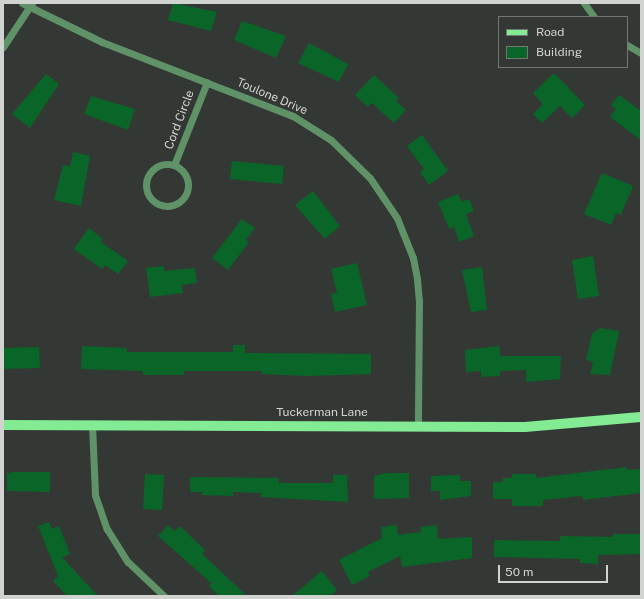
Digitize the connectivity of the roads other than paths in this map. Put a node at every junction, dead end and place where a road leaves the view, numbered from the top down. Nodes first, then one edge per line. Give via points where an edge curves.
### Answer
1 (22, 3) edge
2 (584, 3) edge
3 (30, 6) edge
4 (593, 16) edge
5 (628, 46) edge
6 (3, 47) edge
7 (641, 53) edge
8 (207, 82) junction
9 (174, 165) junction
10 (641, 417) edge
11 (3, 425) edge
12 (92, 425) junction
13 (418, 427) junction
14 (160, 595) edge

1 - 3 street, Toulone Drive
2 - 4 street
3 - 6 street
3 - 8 street, Toulone Drive via 102,42
5 - 7 street
8 - 9 street, Cord Circle
8 - 13 street, Toulone Drive via 293,116 331,140 370,178 397,218 413,258 420,301
9 - 9 street, Cord Circle via 155,168 148,178 150,197 160,205 173,205 187,192 187,179
10 - 13 main road, Tuckerman Lane via 525,427
11 - 12 main road, Tuckerman Lane
12 - 13 main road, Tuckerman Lane
12 - 14 street via 92,472 104,524 128,562

